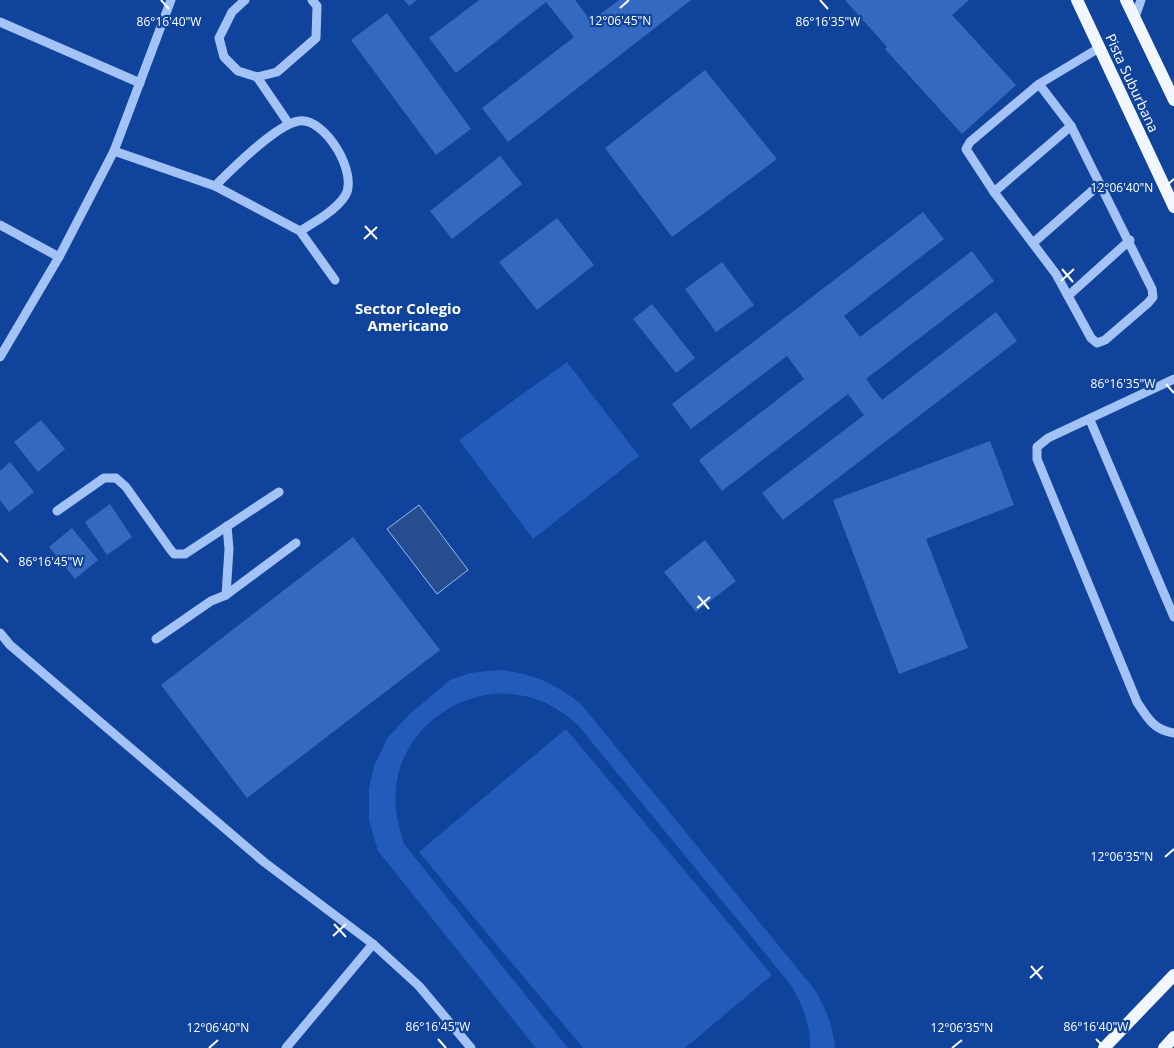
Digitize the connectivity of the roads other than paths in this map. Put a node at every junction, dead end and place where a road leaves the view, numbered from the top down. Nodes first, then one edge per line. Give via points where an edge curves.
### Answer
1 (172, 0) edge
2 (245, 0) edge
3 (312, 0) edge
4 (1077, 0) edge
5 (1126, 0) edge
6 (1140, 0) edge
7 (1135, 17) junction
8 (0, 22) edge
9 (1099, 48) junction
10 (257, 77) junction
11 (140, 83) junction
12 (1040, 84) junction
13 (1174, 100) edge
14 (288, 124) junction
15 (1070, 126) junction
16 (114, 151) junction
17 (1100, 184) junction
18 (215, 186) junction
19 (994, 192) junction
20 (1174, 206) edge
21 (0, 225) edge
22 (300, 231) junction
23 (1130, 240) junction
24 (1033, 243) junction
25 (59, 257) junction
26 (335, 280) dead end
27 (1068, 296) junction
28 (0, 357) edge
29 (1174, 379) edge
30 (1090, 420) junction
31 (279, 492) dead end
32 (57, 511) dead end
33 (227, 526) junction
34 (296, 543) dead end
35 (226, 596) junction
36 (1174, 617) edge
37 (0, 633) edge
38 (156, 639) dead end
39 (1174, 733) edge
40 (373, 944) junction
41 (1174, 975) edge
42 (1174, 1037) edge
43 (286, 1048) edge
44 (470, 1048) edge
45 (1104, 1048) edge
46 (1164, 1048) edge

1 - 11 street
2 - 10 street via 232,12 219,38 224,57 238,71
3 - 10 street via 317,6 316,38 277,72
4 - 9 main road, Pista Suburbana
5 - 7 main road
6 - 7 street
7 - 13 main road
8 - 11 street
9 - 12 street
9 - 20 main road, Pista Suburbana
10 - 14 street
11 - 16 street
12 - 15 street
12 - 19 street via 970,142 966,149
14 - 18 street via 241,160
14 - 22 street via 311,121 330,138 349,175 346,195 320,219
15 - 17 street
15 - 19 street
16 - 18 street
16 - 25 street
17 - 23 street
17 - 24 street
18 - 22 street
19 - 24 street
21 - 25 street
22 - 26 street
23 - 27 street
23 - 27 street via 1152,289 1153,297 1148,303 1105,340 1097,343
24 - 27 street
25 - 28 street
29 - 30 street
30 - 36 street
30 - 39 street via 1048,438 1037,447 1037,459 1137,702 1161,731
31 - 33 street
32 - 33 street via 104,478 116,478 174,554 186,554
33 - 35 street
34 - 35 street
35 - 38 street via 211,601
37 - 40 street via 10,645 264,862
40 - 43 street
40 - 44 street via 418,986
41 - 45 main road
42 - 46 main road

